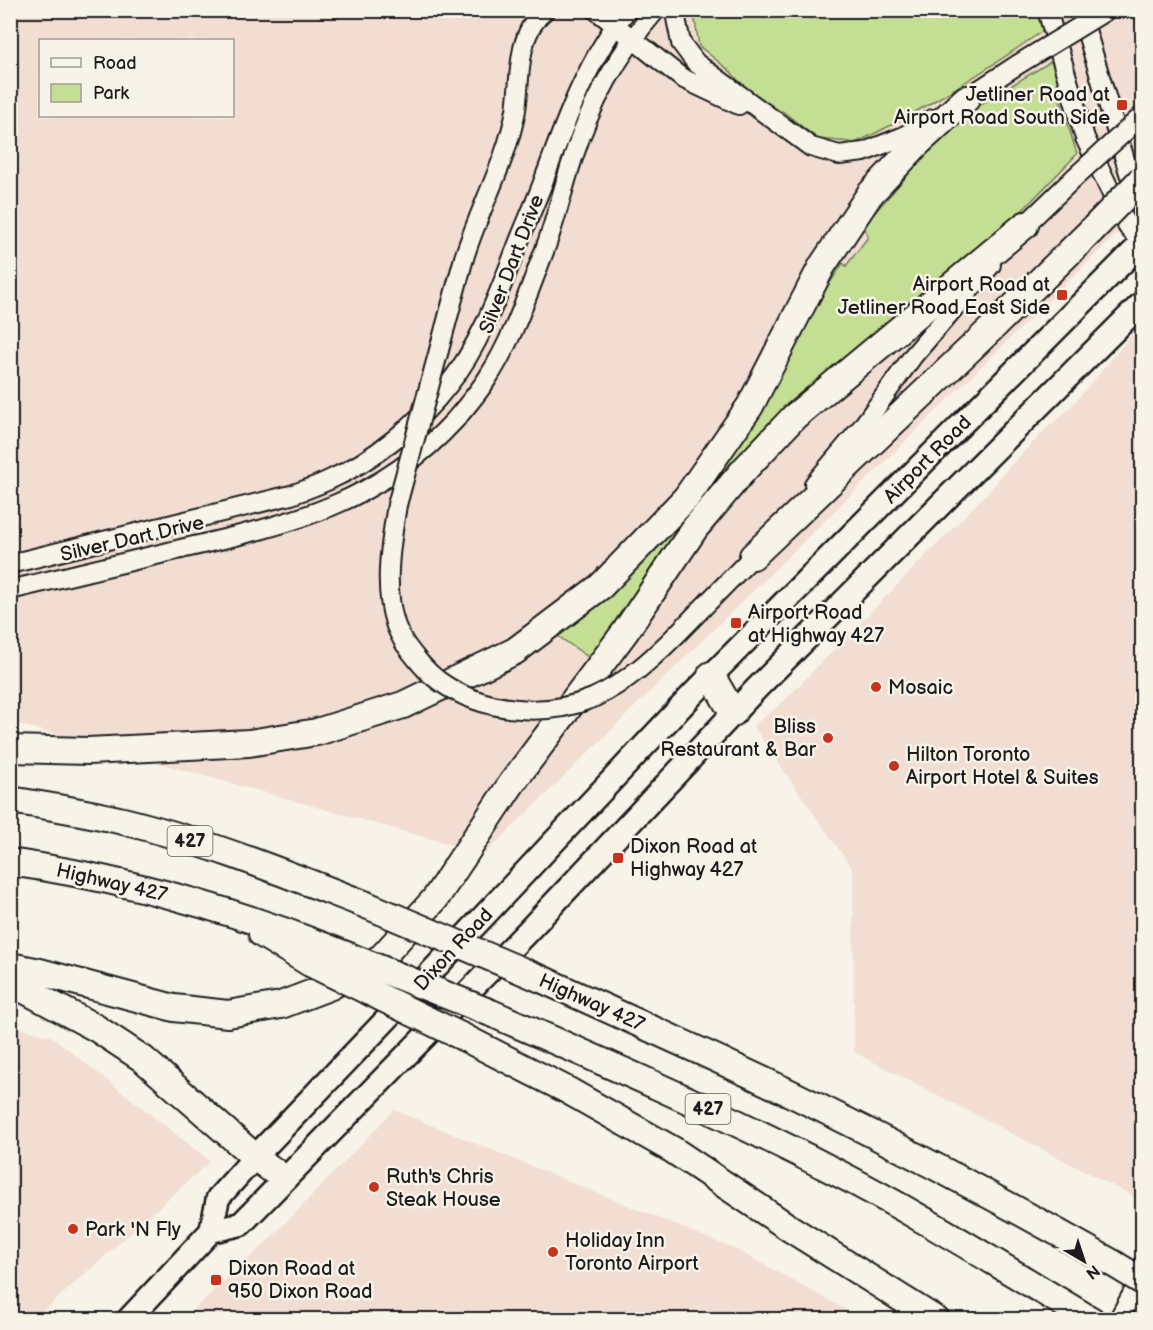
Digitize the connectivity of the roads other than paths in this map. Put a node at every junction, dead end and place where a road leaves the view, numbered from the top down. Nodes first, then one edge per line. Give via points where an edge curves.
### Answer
1 (545, 10) edge
2 (596, 10) edge
3 (627, 10) edge
4 (656, 10) edge
5 (679, 10) edge
6 (1047, 10) edge
7 (1080, 10) edge
8 (1107, 10) edge
9 (615, 26) junction
10 (632, 39) junction
11 (966, 99) junction
12 (1143, 116) edge
13 (778, 125) junction
14 (1143, 179) edge
15 (1143, 198) edge
16 (1025, 225) junction
17 (1143, 243) edge
18 (1143, 303) edge
19 (753, 556) junction
20 (10, 564) edge
21 (10, 590) edge
22 (711, 675) junction
23 (733, 713) junction
24 (10, 749) edge
25 (10, 800) edge
26 (10, 862) edge
27 (318, 955) junction
28 (10, 966) edge
29 (10, 982) edge
30 (255, 1157) junction
31 (283, 1178) junction
32 (211, 1231) junction
33 (1143, 1278) edge
34 (1087, 1317) edge
35 (128, 1320) edge
36 (936, 1320) edge
37 (1118, 1320) edge

1 - 19 street, bridge via 524,39 515,113 464,258 397,505 390,566 395,622 420,664 467,697 524,709 557,708 592,698 639,669
2 - 9 street
3 - 9 street, Silver Dart Drive
4 - 10 street, Silver Dart Drive
5 - 13 street via 678,32 687,53
6 - 17 street via 1085,138 1128,227
7 - 15 street via 1129,173
8 - 11 street, bridge
9 - 10 street
9 - 20 street, Silver Dart Drive via 597,54 560,135 498,294 471,351 431,406 404,431 357,465 291,495
10 - 13 street via 682,78
10 - 21 street, Silver Dart Drive via 591,114 512,333 468,405 416,458 357,496 266,529
11 - 13 street via 904,136 852,155 810,147
11 - 24 highway via 870,194 822,266 750,406 686,498 601,586 515,651 403,705 317,732 249,743 88,751
12 - 16 street, bridge
14 - 19 highway, bridge
16 - 19 street via 913,356 861,427
16 - 28 highway via 794,417 743,471 695,528 625,632 512,783 435,899 382,957 331,986 281,1005 228,1014 174,1008
17 - 22 main road, Airport Road
18 - 23 main road
22 - 23 highway
22 - 30 main road, Dixon Road
23 - 31 main road, Dixon Road via 527,932
25 - 33 highway, Highway 427 / 427, bridge via 61,808 174,836 364,904 539,978 872,1133
26 - 27 highway, Highway 427 / 427 via 103,878 215,907
27 - 34 highway, Highway 427 / 427, bridge via 491,1013 664,1088 827,1167
27 - 36 highway, bridge via 673,1150
29 - 30 highway via 96,1028 143,1059
30 - 31 highway
30 - 32 main road, Dixon Road via 218,1198
31 - 32 main road, Dixon Road via 241,1224
32 - 35 main road
33 - 37 street

